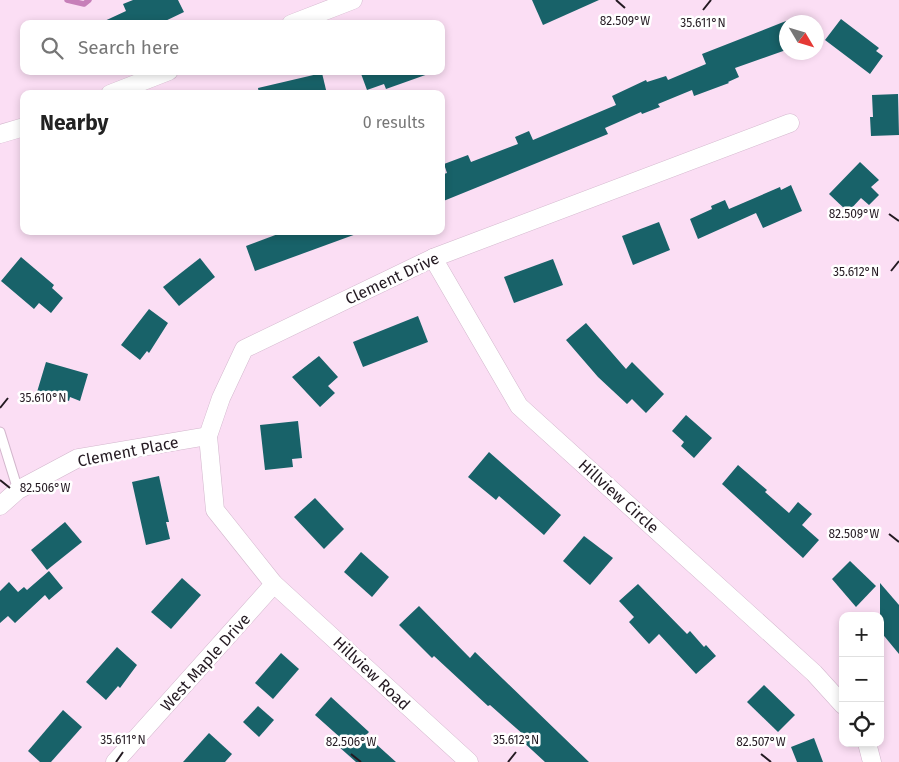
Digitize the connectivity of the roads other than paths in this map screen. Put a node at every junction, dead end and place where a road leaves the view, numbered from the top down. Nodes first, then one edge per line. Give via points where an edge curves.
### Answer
1 (353, 0) edge
2 (301, 20) edge
3 (158, 75) edge
4 (120, 90) edge
5 (790, 123) dead end
6 (20, 128) edge
7 (0, 134) edge
8 (433, 258) junction
9 (0, 432) edge
10 (208, 436) junction
11 (18, 490) junction
12 (0, 506) edge
13 (274, 584) junction
14 (840, 702) edge
15 (867, 747) edge
16 (115, 762) edge
17 (469, 762) edge
18 (872, 762) edge

1 - 2 street
3 - 4 street
5 - 8 street, Clement Drive
6 - 7 street
8 - 10 street, Clement Drive via 244,349 221,398
8 - 14 street, Hillview Circle via 519,406 814,673
9 - 11 lane
10 - 11 street, Clement Place via 78,458
10 - 13 street, Clement Drive via 215,510
11 - 12 street, Clement Place
13 - 16 street, West Maple Drive
13 - 17 street, Hillview Road
15 - 18 street

